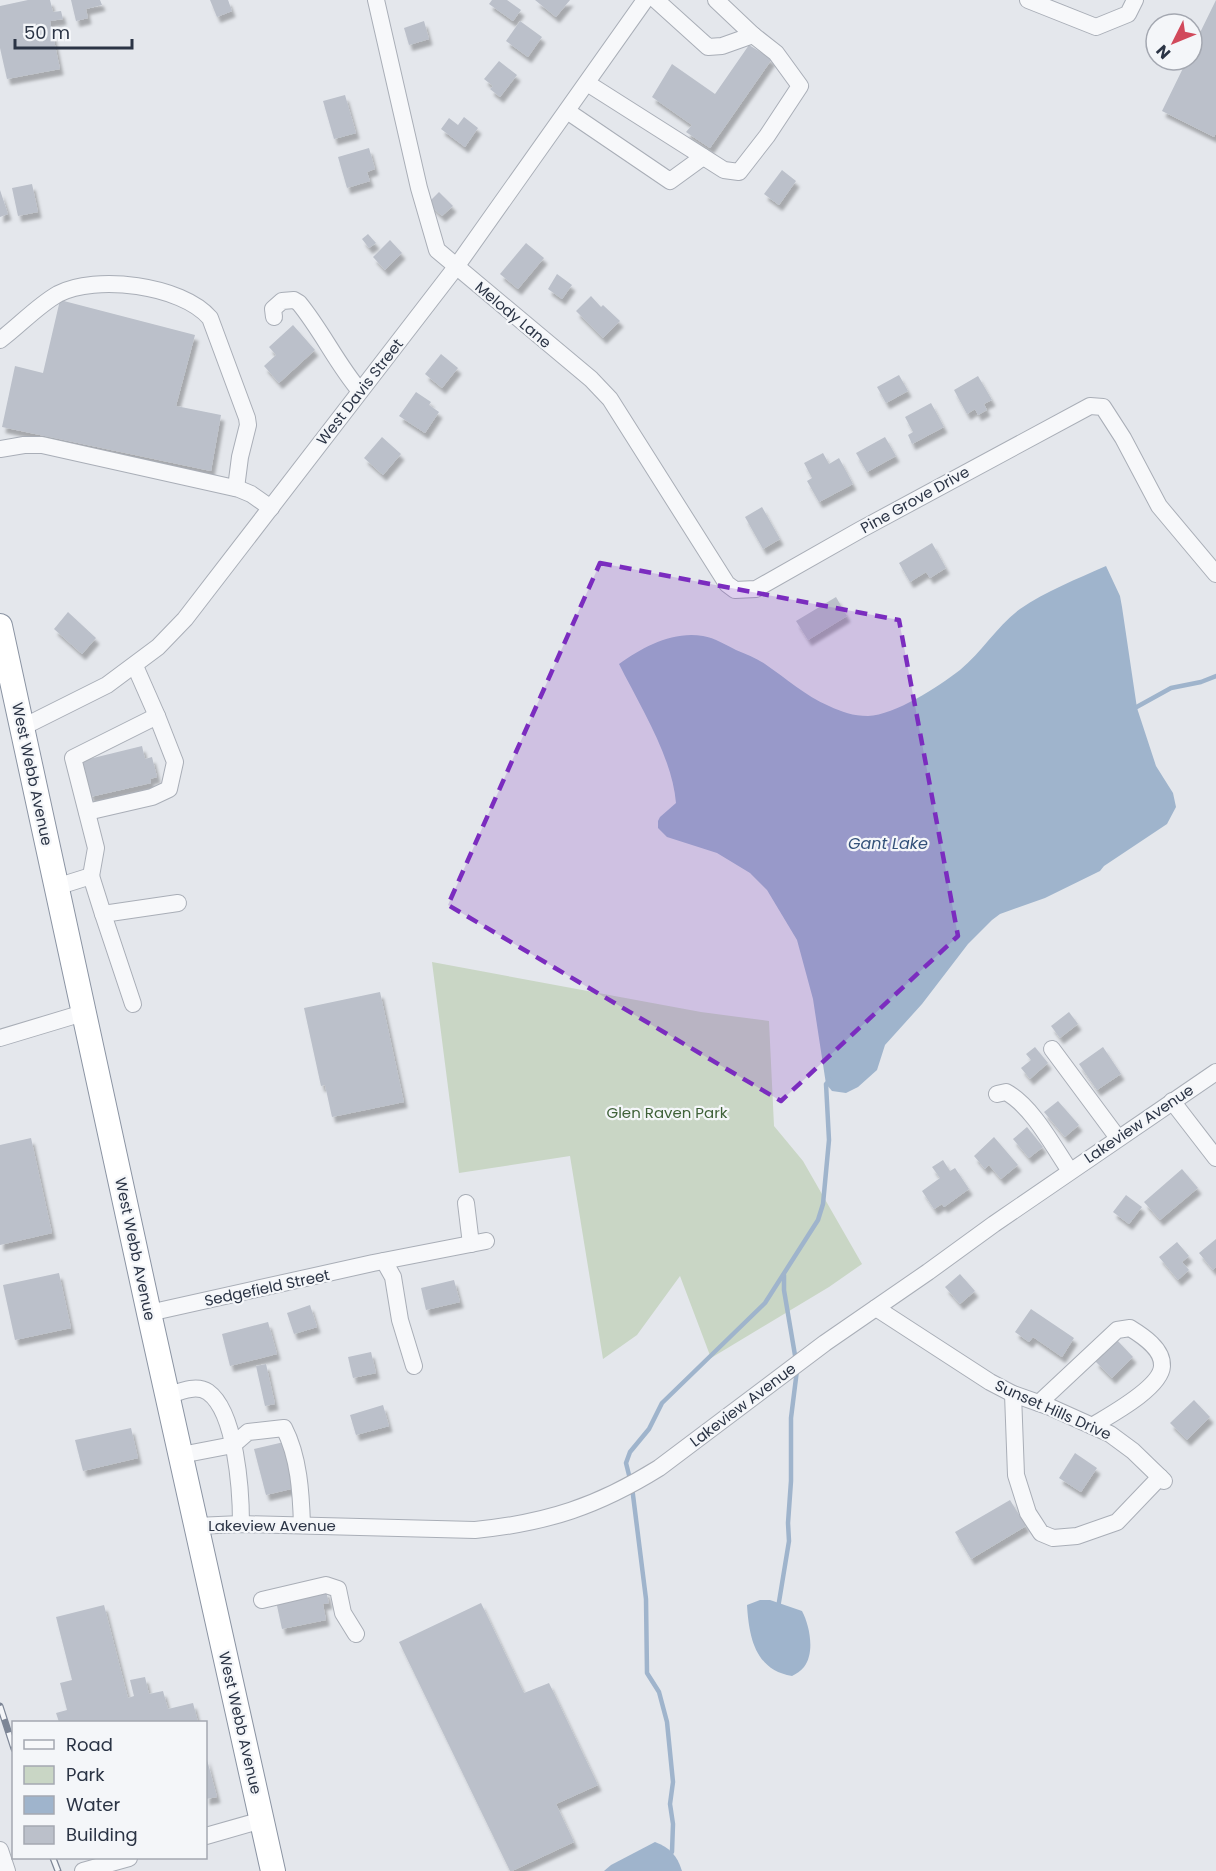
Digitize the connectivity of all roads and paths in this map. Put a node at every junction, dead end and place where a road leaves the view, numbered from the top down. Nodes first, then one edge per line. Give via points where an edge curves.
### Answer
1 (376, 0) edge
2 (645, 0) edge
3 (656, 0) edge
4 (716, 0) edge
5 (1028, 0) edge
6 (1135, 0) edge
7 (753, 35) junction
8 (587, 83) junction
9 (567, 111) junction
10 (703, 157) junction
11 (456, 267) junction
12 (274, 317) dead end
13 (0, 340) edge
14 (360, 391) junction
15 (0, 448) edge
16 (236, 488) junction
17 (271, 508) junction
18 (1216, 574) edge
19 (735, 591) joint
20 (0, 626) edge
21 (135, 666) junction
22 (158, 716) junction
23 (21, 728) junction
24 (87, 812) junction
25 (91, 876) junction
26 (56, 887) junction
27 (178, 903) dead end
28 (103, 914) junction
29 (134, 1004) dead end
30 (83, 1012) junction
31 (0, 1038) edge
32 (1052, 1049) dead end
33 (1216, 1071) edge
34 (997, 1094) dead end
35 (1172, 1101) junction
36 (1118, 1138) junction
37 (1216, 1158) edge
38 (1070, 1171) junction
39 (466, 1203) dead end
40 (384, 1261) junction
41 (876, 1308) junction
42 (149, 1313) junction
43 (414, 1366) dead end
44 (1013, 1394) junction
45 (167, 1396) junction
46 (1039, 1403) junction
47 (1092, 1426) junction
48 (233, 1445) junction
49 (180, 1455) junction
50 (241, 1524) junction
51 (302, 1525) junction
52 (196, 1526) junction
53 (262, 1600) dead end
54 (356, 1634) dead end
55 (262, 1820) junction
56 (207, 1836) edge
57 (0, 1850) edge
58 (122, 1859) edge
59 (7, 1871) edge
60 (83, 1871) edge
61 (273, 1871) edge

1 - 11 street, Melody Lane via 437,250
2 - 8 street, West Davis Street
3 - 7 street via 708,47
4 - 7 street
5 - 6 street via 1096,27 1128,14
7 - 10 street via 776,52 800,86 739,172 724,170
8 - 9 street, West Davis Street
8 - 10 street
9 - 10 street via 670,181
9 - 11 street, West Davis Street
11 - 14 street, West Davis Street
11 - 19 street, Melody Lane via 610,399
12 - 14 street via 273,309 282,301 299,303
13 - 16 street via 58,295 72,289 120,284 187,299 210,318 247,418
14 - 17 street, West Davis Street
15 - 16 street via 42,445
16 - 17 street
17 - 21 street, West Davis Street via 185,619
18 - 19 street, Pine Grove Drive via 1159,506 1103,407 1090,406 756,589
20 - 23 highway, West Webb Avenue
21 - 22 street
21 - 23 street, West Davis Street via 107,686
22 - 24 street via 73,758
22 - 24 street via 175,762 169,789 152,797
23 - 26 highway, West Webb Avenue
24 - 25 street via 96,848
25 - 26 street
25 - 28 street
26 - 30 highway, West Webb Avenue
27 - 28 street
28 - 29 street
30 - 31 street
30 - 42 highway, West Webb Avenue
32 - 36 street
33 - 35 street, Lakeview Avenue
34 - 38 street via 1006,1092 1017,1098
35 - 36 street, Lakeview Avenue
35 - 37 street
36 - 38 street, Lakeview Avenue
38 - 41 street, Lakeview Avenue
39 - 40 street, Sedgefield Street via 479,1242
40 - 42 street, Sedgefield Street
40 - 43 street via 393,1277 400,1320
41 - 44 street, Sunset Hills Drive
41 - 51 street, Lakeview Avenue via 659,1468 597,1502 513,1526 475,1530
42 - 45 highway, West Webb Avenue
44 - 46 street, Sunset Hills Drive
44 - 47 street, Sunset Hills Drive via 1016,1474 1028,1513 1041,1533 1053,1538 1077,1536 1117,1522 1162,1479 1132,1450
45 - 48 street via 194,1388 207,1392 226,1416
45 - 49 highway, West Webb Avenue
46 - 47 street, Sunset Hills Drive
46 - 47 street via 1117,1330 1130,1328 1147,1339 1160,1356 1162,1367 1144,1391
48 - 49 street
48 - 50 street
48 - 51 street via 248,1432 284,1428 291,1442 301,1492
49 - 52 highway, West Webb Avenue
50 - 51 street, Lakeview Avenue
50 - 52 street, Lakeview Avenue
52 - 55 highway, West Webb Avenue
53 - 54 street via 326,1585 338,1589 343,1613
55 - 56 street
55 - 61 highway, West Webb Avenue
57 - 59 street
58 - 60 street

